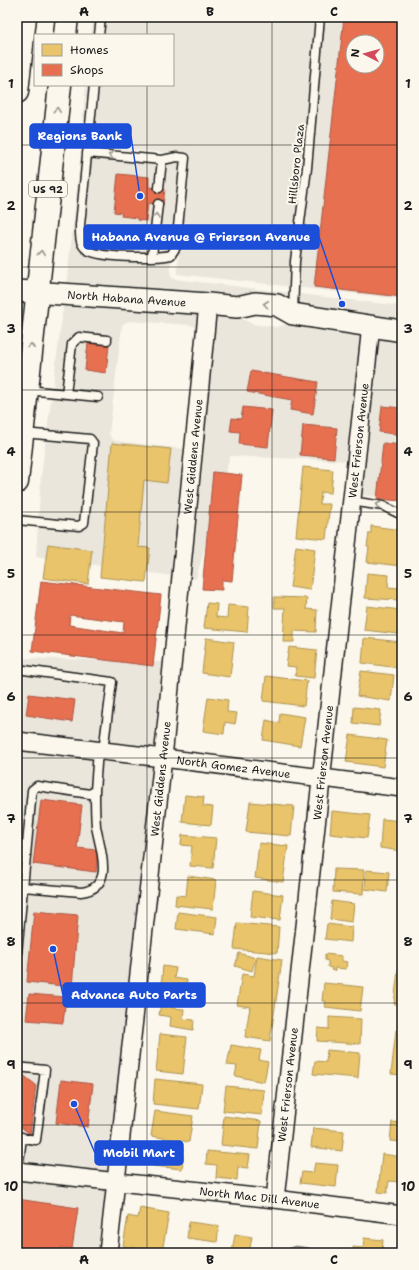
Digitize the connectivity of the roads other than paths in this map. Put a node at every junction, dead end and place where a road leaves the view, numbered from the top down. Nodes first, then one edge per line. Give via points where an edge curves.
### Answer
1 (25, 17) edge
2 (67, 17) edge
3 (101, 17) edge
4 (320, 17) edge
5 (65, 34) edge
6 (99, 34) edge
7 (60, 86) edge
8 (94, 86) edge
9 (17, 92) edge
10 (87, 152) junction
11 (162, 160) junction
12 (159, 188) dead end
13 (158, 204) dead end
14 (152, 256) junction
15 (27, 291) edge
16 (208, 304) junction
17 (293, 314) junction
18 (371, 326) junction
19 (402, 331) edge
20 (107, 340) dead end
21 (26, 390) junction
22 (66, 394) junction
23 (98, 397) dead end
24 (22, 433) junction
25 (17, 482) edge
26 (351, 501) junction
27 (402, 515) edge
28 (17, 520) edge
29 (17, 669) edge
30 (17, 741) edge
31 (100, 751) junction
32 (163, 758) junction
33 (321, 778) junction
34 (402, 788) edge
35 (95, 791) junction
36 (17, 844) edge
37 (27, 844) junction
38 (23, 887) junction
39 (17, 954) edge
40 (17, 1067) edge
41 (20, 1137) edge
42 (18, 1171) edge
43 (116, 1182) junction
44 (275, 1199) junction
45 (402, 1215) edge
46 (108, 1253) edge

1 - 9 main road
2 - 5 main road
3 - 6 lane
4 - 17 lane, Hillsboro Plaza
15 -> 7 main road, US 92
8 - 10 lane
11 -> 10 lane
10 - 14 lane via 80,224 81,242 89,252 100,255
11 - 12 lane
11 - 14 lane via 185,158 178,232 174,252 168,256
14 -> 13 lane
15 - 16 street, North Habana Avenue
21 -> 15 main road, US 92
16 - 17 street, North Habana Avenue via 237,307 253,317 274,320
16 - 32 street, West Giddens Avenue
17 - 18 street, North Habana Avenue
18 - 19 street, North Habana Avenue
18 - 26 street, West Frierson Avenue
20 - 22 lane via 79,337 72,344
21 - 22 lane
21 - 24 main road, US 92
22 - 23 lane
24 - 25 main road, US 92
24 - 28 lane via 90,439 93,443 84,523 79,526
27 -> 26 lane via 383,506
26 - 33 street, West Frierson Avenue
29 - 31 lane via 112,682
30 - 31 street, North Gomez Avenue
31 - 32 street, North Gomez Avenue
31 - 35 lane
32 - 33 street, North Gomez Avenue
32 - 43 street, West Giddens Avenue
33 - 34 street, North Gomez Avenue
33 - 44 street, West Frierson Avenue
35 - 37 lane via 90,794 37,786 32,790
35 - 38 lane via 96,825 104,862 98,884 90,891 81,892
36 - 37 lane
37 - 38 lane
38 - 39 lane
40 - 41 lane via 45,1070 36,1140
41 - 42 lane
42 - 43 street, North Mac Dill Avenue
43 - 44 street, North Mac Dill Avenue
43 - 46 street, West Giddens Avenue
44 - 45 street, North Mac Dill Avenue

